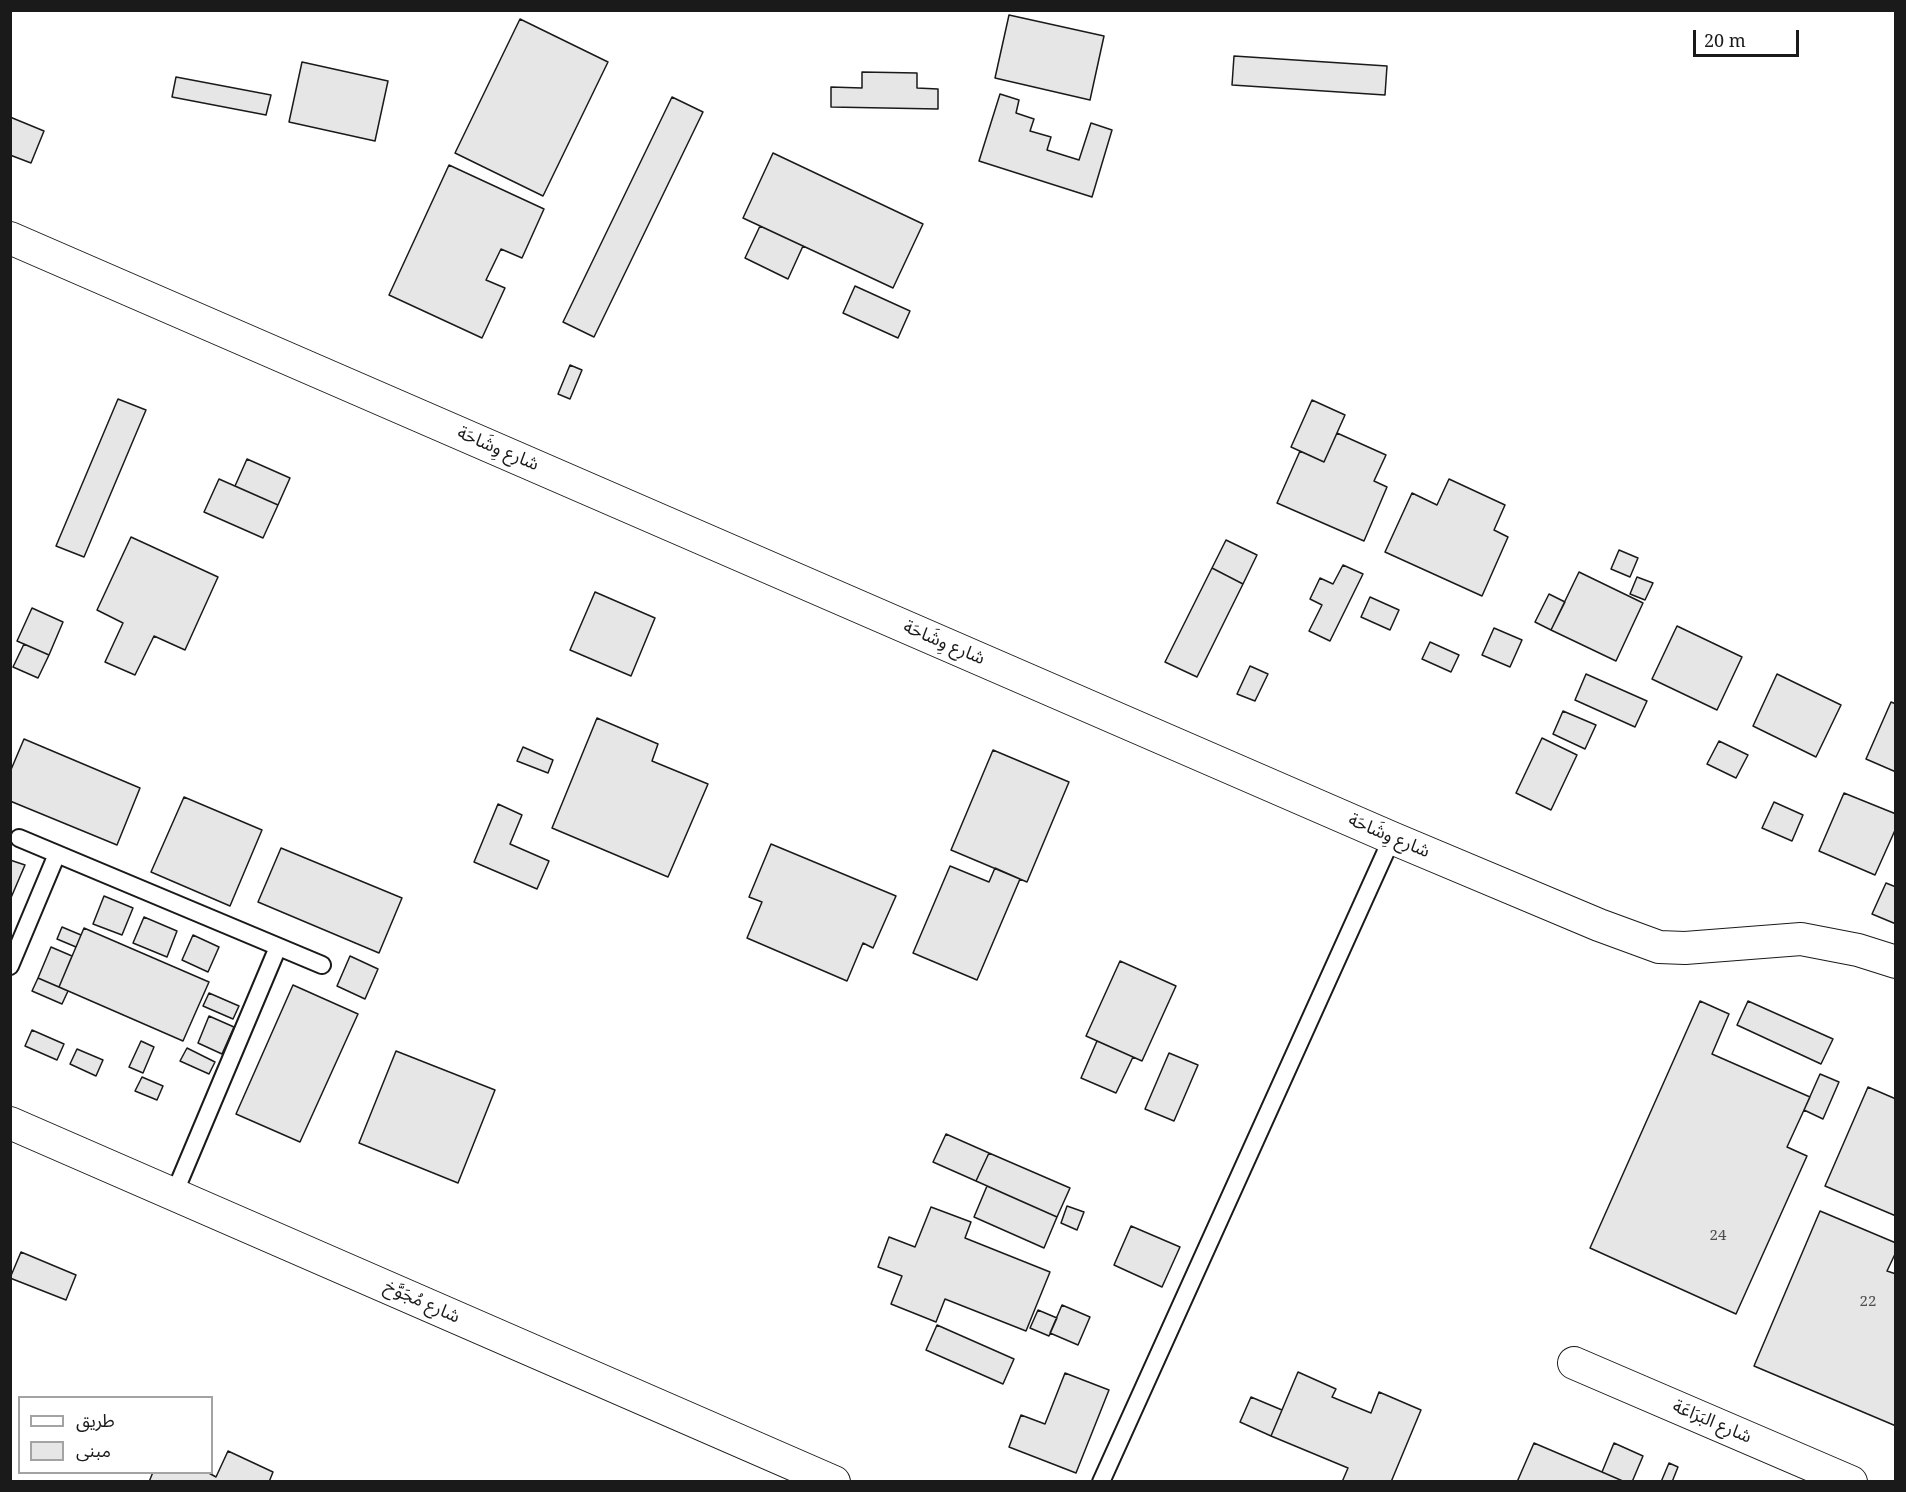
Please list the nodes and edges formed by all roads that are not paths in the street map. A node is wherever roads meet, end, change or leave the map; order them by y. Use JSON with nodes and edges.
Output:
{"nodes":[{"id":1,"x":10,"y":238,"type":"edge"},
{"id":2,"x":19,"y":838,"type":"dead end"},
{"id":3,"x":1392,"y":838,"type":"junction"},
{"id":4,"x":57,"y":854,"type":"junction"},
{"id":5,"x":278,"y":947,"type":"junction"},
{"id":6,"x":1896,"y":962,"type":"edge"},
{"id":7,"x":322,"y":965,"type":"dead end"},
{"id":8,"x":10,"y":966,"type":"edge"},
{"id":9,"x":10,"y":1123,"type":"edge"},
{"id":10,"x":174,"y":1194,"type":"junction"},
{"id":11,"x":1574,"y":1363,"type":"dead end"},
{"id":12,"x":834,"y":1482,"type":"edge"},
{"id":13,"x":1101,"y":1482,"type":"edge"},
{"id":14,"x":1851,"y":1482,"type":"edge"}],
"edges":[{"from":1,"to":3,"type":"street","name":"شارع وِشَاحَة"},
{"from":2,"to":4,"type":"lane"},
{"from":3,"to":6,"type":"street","name":"شارع وِشَاحَة"},
{"from":3,"to":13,"type":"lane"},
{"from":4,"to":5,"type":"lane"},
{"from":4,"to":8,"type":"lane"},
{"from":5,"to":7,"type":"lane"},
{"from":5,"to":10,"type":"lane"},
{"from":9,"to":10,"type":"street","name":"شارع مُجَوَّخ"},
{"from":10,"to":12,"type":"street","name":"شارع مُجَوَّخ"},
{"from":11,"to":14,"type":"street","name":"شارع البَرَاعَة"}]}
